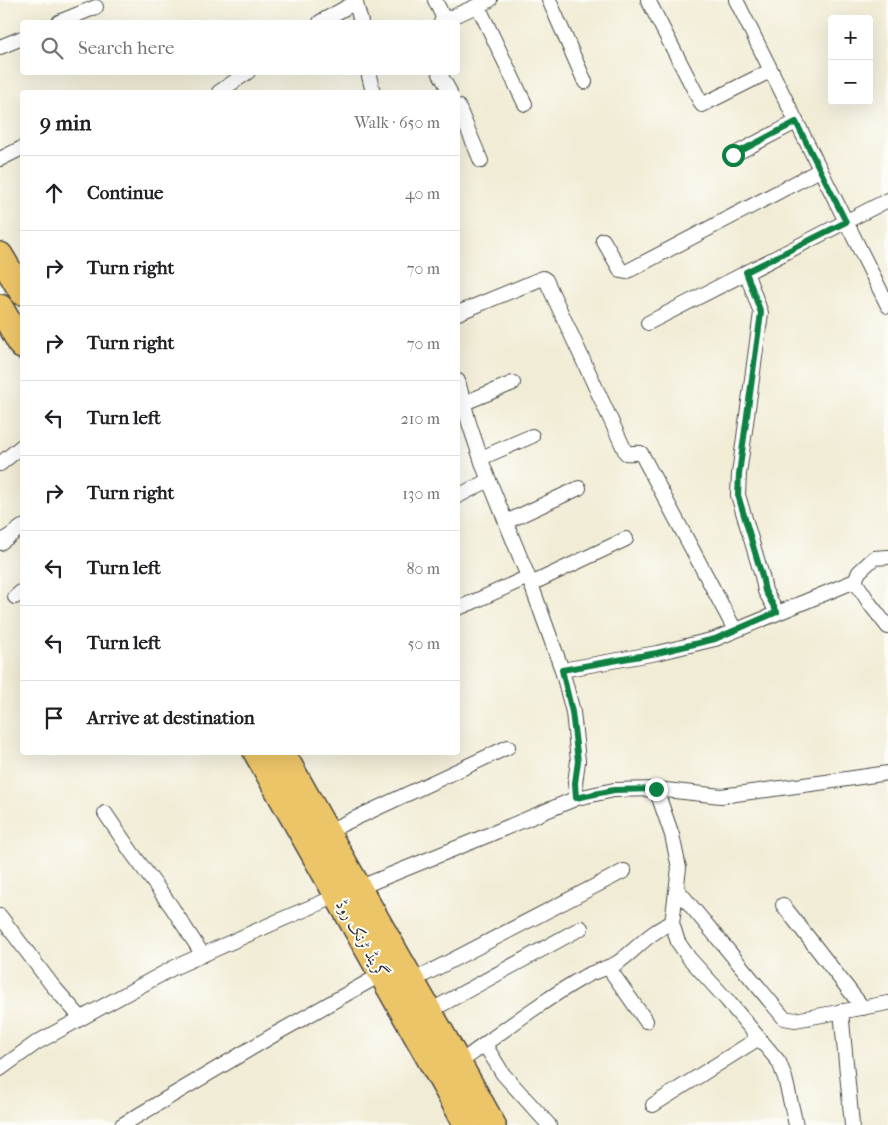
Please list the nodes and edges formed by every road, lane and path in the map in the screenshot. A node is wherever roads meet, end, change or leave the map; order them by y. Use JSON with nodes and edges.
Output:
{"nodes":[{"id":1,"x":435,"y":0,"type":"edge"},
{"id":2,"x":548,"y":0,"type":"edge"},
{"id":3,"x":648,"y":0,"type":"edge"},
{"id":4,"x":736,"y":0,"type":"edge"},
{"id":5,"x":356,"y":1,"type":"edge"},
{"id":6,"x":484,"y":3,"type":"edge"},
{"id":7,"x":96,"y":7,"type":"dead end"},
{"id":8,"x":64,"y":20,"type":"edge"},
{"id":9,"x":323,"y":20,"type":"edge"},
{"id":10,"x":361,"y":20,"type":"edge"},
{"id":11,"x":442,"y":20,"type":"edge"},
{"id":12,"x":447,"y":20,"type":"edge"},
{"id":13,"x":20,"y":39,"type":"edge"},
{"id":14,"x":0,"y":48,"type":"edge"},
{"id":15,"x":770,"y":71,"type":"junction"},
{"id":16,"x":244,"y":75,"type":"edge"},
{"id":17,"x":441,"y":75,"type":"edge"},
{"id":18,"x":585,"y":82,"type":"dead end"},
{"id":19,"x":222,"y":90,"type":"edge"},
{"id":20,"x":449,"y":90,"type":"edge"},
{"id":21,"x":525,"y":104,"type":"dead end"},
{"id":22,"x":460,"y":111,"type":"edge"},
{"id":23,"x":796,"y":122,"type":"junction"},
{"id":24,"x":20,"y":149,"type":"edge"},
{"id":25,"x":733,"y":155,"type":"dead end"},
{"id":26,"x":0,"y":158,"type":"edge"},
{"id":27,"x":481,"y":162,"type":"dead end"},
{"id":28,"x":820,"y":170,"type":"junction"},
{"id":29,"x":888,"y":200,"type":"edge"},
{"id":30,"x":846,"y":222,"type":"junction"},
{"id":31,"x":603,"y":240,"type":"dead end"},
{"id":32,"x":0,"y":255,"type":"edge"},
{"id":33,"x":746,"y":272,"type":"junction"},
{"id":34,"x":20,"y":289,"type":"edge"},
{"id":35,"x":888,"y":306,"type":"edge"},
{"id":36,"x":0,"y":307,"type":"edge"},
{"id":37,"x":460,"y":312,"type":"edge"},
{"id":38,"x":648,"y":322,"type":"dead end"},
{"id":39,"x":20,"y":342,"type":"edge"},
{"id":40,"x":513,"y":382,"type":"dead end"},
{"id":41,"x":460,"y":392,"type":"edge"},
{"id":42,"x":532,"y":436,"type":"dead end"},
{"id":43,"x":20,"y":448,"type":"edge"},
{"id":44,"x":481,"y":458,"type":"junction"},
{"id":45,"x":0,"y":464,"type":"edge"},
{"id":46,"x":489,"y":480,"type":"junction"},
{"id":47,"x":473,"y":488,"type":"dead end"},
{"id":48,"x":579,"y":488,"type":"dead end"},
{"id":49,"x":506,"y":522,"type":"junction"},
{"id":50,"x":20,"y":529,"type":"edge"},
{"id":51,"x":626,"y":538,"type":"dead end"},
{"id":52,"x":0,"y":544,"type":"edge"},
{"id":53,"x":888,"y":557,"type":"edge"},
{"id":54,"x":529,"y":580,"type":"junction"},
{"id":55,"x":855,"y":581,"type":"junction"},
{"id":56,"x":460,"y":607,"type":"edge"},
{"id":57,"x":777,"y":612,"type":"junction"},
{"id":58,"x":888,"y":627,"type":"edge"},
{"id":59,"x":736,"y":630,"type":"junction"},
{"id":60,"x":562,"y":670,"type":"junction"},
{"id":61,"x":508,"y":747,"type":"dead end"},
{"id":62,"x":258,"y":755,"type":"edge"},
{"id":63,"x":284,"y":755,"type":"edge"},
{"id":64,"x":888,"y":773,"type":"edge"},
{"id":65,"x":656,"y":789,"type":"junction"},
{"id":66,"x":576,"y":798,"type":"junction"},
{"id":67,"x":105,"y":813,"type":"dead end"},
{"id":68,"x":326,"y":832,"type":"junction"},
{"id":69,"x":624,"y":871,"type":"dead end"},
{"id":70,"x":677,"y":889,"type":"junction"},
{"id":71,"x":348,"y":892,"type":"junction"},
{"id":72,"x":783,"y":905,"type":"dead end"},
{"id":73,"x":0,"y":916,"type":"edge"},
{"id":74,"x":672,"y":923,"type":"junction"},
{"id":75,"x":580,"y":928,"type":"dead end"},
{"id":76,"x":203,"y":955,"type":"junction"},
{"id":77,"x":608,"y":967,"type":"junction"},
{"id":78,"x":382,"y":974,"type":"junction"},
{"id":79,"x":412,"y":980,"type":"junction"},
{"id":80,"x":888,"y":1003,"type":"edge"},
{"id":81,"x":864,"y":1008,"type":"junction"},
{"id":82,"x":430,"y":1011,"type":"junction"},
{"id":83,"x":841,"y":1011,"type":"junction"},
{"id":84,"x":81,"y":1018,"type":"junction"},
{"id":85,"x":646,"y":1022,"type":"dead end"},
{"id":86,"x":759,"y":1038,"type":"junction"},
{"id":87,"x":485,"y":1045,"type":"junction"},
{"id":88,"x":459,"y":1063,"type":"junction"},
{"id":89,"x":0,"y":1069,"type":"edge"},
{"id":90,"x":653,"y":1105,"type":"dead end"},
{"id":91,"x":122,"y":1125,"type":"edge"},
{"id":92,"x":467,"y":1125,"type":"edge"},
{"id":93,"x":493,"y":1125,"type":"edge"},
{"id":94,"x":549,"y":1125,"type":"edge"},
{"id":95,"x":796,"y":1125,"type":"edge"},
{"id":96,"x":852,"y":1125,"type":"edge"}],
"edges":[{"from":1,"to":11,"type":"street"},
{"from":2,"to":18,"type":"street"},
{"from":3,"to":15,"type":"street"},
{"from":4,"to":15,"type":"street"},
{"from":5,"to":9,"type":"street"},
{"from":5,"to":10,"type":"street"},
{"from":6,"to":12,"type":"street"},
{"from":6,"to":21,"type":"street"},
{"from":7,"to":8,"type":"street"},
{"from":13,"to":14,"type":"street"},
{"from":15,"to":23,"type":"street"},
{"from":16,"to":19,"type":"street"},
{"from":17,"to":20,"type":"street"},
{"from":22,"to":27,"type":"street"},
{"from":23,"to":25,"type":"street"},
{"from":23,"to":28,"type":"street"},
{"from":24,"to":26,"type":"street"},
{"from":28,"to":30,"type":"street"},
{"from":28,"to":31,"type":"street"},
{"from":29,"to":30,"type":"street"},
{"from":30,"to":33,"type":"street"},
{"from":30,"to":35,"type":"street"},
{"from":32,"to":34,"type":"highway"},
{"from":33,"to":38,"type":"street"},
{"from":33,"to":57,"type":"street"},
{"from":36,"to":39,"type":"highway"},
{"from":37,"to":59,"type":"street"},
{"from":40,"to":41,"type":"street"},
{"from":41,"to":44,"type":"street"},
{"from":42,"to":44,"type":"street"},
{"from":43,"to":45,"type":"street"},
{"from":44,"to":46,"type":"street"},
{"from":46,"to":47,"type":"street"},
{"from":46,"to":49,"type":"street"},
{"from":48,"to":49,"type":"street"},
{"from":49,"to":54,"type":"street"},
{"from":50,"to":52,"type":"street"},
{"from":51,"to":54,"type":"street"},
{"from":53,"to":55,"type":"street"},
{"from":54,"to":56,"type":"street"},
{"from":54,"to":60,"type":"street"},
{"from":55,"to":57,"type":"street"},
{"from":55,"to":58,"type":"street"},
{"from":57,"to":59,"type":"street"},
{"from":59,"to":60,"type":"street"},
{"from":60,"to":66,"type":"street"},
{"from":61,"to":68,"type":"street"},
{"from":62,"to":71,"type":"highway","name":"گرینڈ ٹرنک روڈ"},
{"from":63,"to":68,"type":"highway","name":"گرینڈ ٹرنک روڈ"},
{"from":64,"to":65,"type":"street"},
{"from":65,"to":66,"type":"street"},
{"from":65,"to":70,"type":"street"},
{"from":66,"to":71,"type":"street"},
{"from":67,"to":76,"type":"street"},
{"from":68,"to":71,"type":"highway","name":"گرینڈ ٹرنک روڈ"},
{"from":69,"to":79,"type":"street"},
{"from":70,"to":74,"type":"street"},
{"from":70,"to":83,"type":"street"},
{"from":71,"to":76,"type":"street"},
{"from":71,"to":78,"type":"highway","name":"گرینڈ ٹرنک روڈ"},
{"from":71,"to":79,"type":"highway","name":"گرینڈ ٹرنک روڈ"},
{"from":72,"to":81,"type":"street"},
{"from":73,"to":84,"type":"street"},
{"from":74,"to":77,"type":"street"},
{"from":74,"to":86,"type":"street"},
{"from":75,"to":82,"type":"street"},
{"from":76,"to":84,"type":"street"},
{"from":77,"to":85,"type":"street"},
{"from":77,"to":87,"type":"street"},
{"from":78,"to":91,"type":"street"},
{"from":78,"to":92,"type":"highway","name":"گرینڈ ٹرنک روڈ"},
{"from":79,"to":82,"type":"highway","name":"گرینڈ ٹرنک روڈ"},
{"from":80,"to":81,"type":"street"},
{"from":81,"to":83,"type":"street"},
{"from":82,"to":88,"type":"highway","name":"گرینڈ ٹرنک روڈ"},
{"from":83,"to":96,"type":"street"},
{"from":84,"to":89,"type":"street"},
{"from":86,"to":90,"type":"street"},
{"from":86,"to":95,"type":"street"},
{"from":87,"to":88,"type":"street"},
{"from":87,"to":94,"type":"street"},
{"from":88,"to":93,"type":"highway","name":"گرینڈ ٹرنک روڈ"}]}
